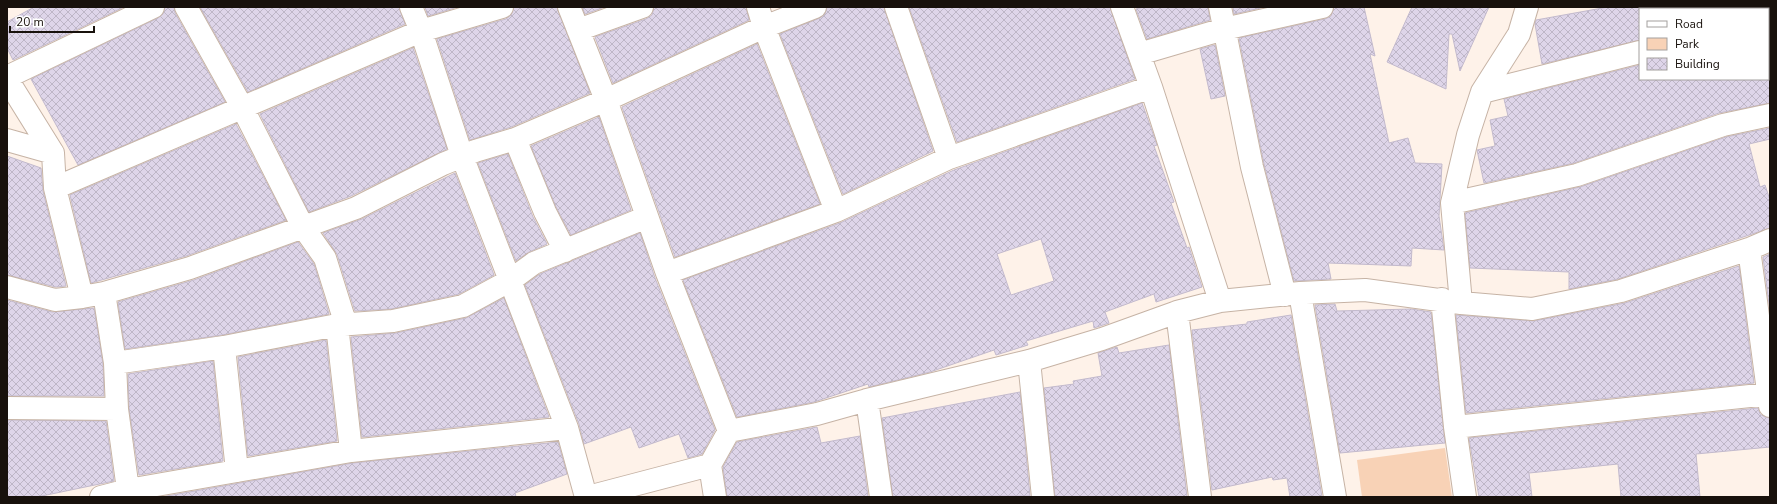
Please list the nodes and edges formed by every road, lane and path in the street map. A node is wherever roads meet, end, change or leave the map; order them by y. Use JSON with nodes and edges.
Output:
{"nodes":[{"id":1,"x":153,"y":7,"type":"edge"},
{"id":2,"x":186,"y":7,"type":"edge"},
{"id":3,"x":411,"y":7,"type":"edge"},
{"id":4,"x":502,"y":7,"type":"edge"},
{"id":5,"x":569,"y":7,"type":"edge"},
{"id":6,"x":642,"y":7,"type":"edge"},
{"id":7,"x":816,"y":7,"type":"edge"},
{"id":8,"x":896,"y":7,"type":"edge"},
{"id":9,"x":1122,"y":7,"type":"edge"},
{"id":10,"x":1220,"y":7,"type":"edge"},
{"id":11,"x":1322,"y":7,"type":"edge"},
{"id":12,"x":1527,"y":7,"type":"edge"},
{"id":13,"x":761,"y":17,"type":"edge"},
{"id":14,"x":1224,"y":29,"type":"junction"},
{"id":15,"x":578,"y":30,"type":"junction"},
{"id":16,"x":421,"y":31,"type":"junction"},
{"id":17,"x":1639,"y":52,"type":"edge"},
{"id":18,"x":1139,"y":54,"type":"junction"},
{"id":19,"x":7,"y":78,"type":"edge"},
{"id":20,"x":1151,"y":87,"type":"junction"},
{"id":21,"x":1482,"y":92,"type":"junction"},
{"id":22,"x":606,"y":100,"type":"junction"},
{"id":23,"x":242,"y":107,"type":"junction"},
{"id":24,"x":1770,"y":115,"type":"edge"},
{"id":25,"x":515,"y":139,"type":"junction"},
{"id":26,"x":7,"y":140,"type":"edge"},
{"id":27,"x":53,"y":153,"type":"junction"},
{"id":28,"x":462,"y":156,"type":"junction"},
{"id":29,"x":949,"y":158,"type":"junction"},
{"id":30,"x":55,"y":188,"type":"junction"},
{"id":31,"x":1452,"y":203,"type":"junction"},
{"id":32,"x":836,"y":211,"type":"junction"},
{"id":33,"x":647,"y":217,"type":"junction"},
{"id":34,"x":303,"y":227,"type":"junction"},
{"id":35,"x":1770,"y":240,"type":"edge"},
{"id":36,"x":1749,"y":249,"type":"junction"},
{"id":37,"x":565,"y":251,"type":"junction"},
{"id":38,"x":667,"y":273,"type":"junction"},
{"id":39,"x":511,"y":280,"type":"junction"},
{"id":40,"x":7,"y":287,"type":"edge"},
{"id":41,"x":104,"y":293,"type":"junction"},
{"id":42,"x":1292,"y":294,"type":"junction"},
{"id":43,"x":82,"y":297,"type":"junction"},
{"id":44,"x":1220,"y":301,"type":"junction"},
{"id":45,"x":1451,"y":301,"type":"junction"},
{"id":46,"x":1177,"y":312,"type":"junction"},
{"id":47,"x":341,"y":325,"type":"junction"},
{"id":48,"x":224,"y":347,"type":"junction"},
{"id":49,"x":1028,"y":361,"type":"junction"},
{"id":50,"x":115,"y":363,"type":"junction"},
{"id":51,"x":868,"y":400,"type":"junction"},
{"id":52,"x":1769,"y":400,"type":"edge"},
{"id":53,"x":7,"y":408,"type":"edge"},
{"id":54,"x":117,"y":409,"type":"junction"},
{"id":55,"x":1455,"y":427,"type":"junction"},
{"id":56,"x":567,"y":428,"type":"junction"},
{"id":57,"x":729,"y":430,"type":"junction"},
{"id":58,"x":351,"y":451,"type":"junction"},
{"id":59,"x":710,"y":465,"type":"junction"},
{"id":60,"x":237,"y":471,"type":"junction"},
{"id":61,"x":648,"y":489,"type":"edge"},
{"id":62,"x":128,"y":493,"type":"edge"},
{"id":63,"x":101,"y":497,"type":"edge"},
{"id":64,"x":587,"y":497,"type":"edge"},
{"id":65,"x":715,"y":497,"type":"edge"},
{"id":66,"x":881,"y":497,"type":"edge"},
{"id":67,"x":1043,"y":497,"type":"edge"},
{"id":68,"x":1200,"y":497,"type":"edge"},
{"id":69,"x":1336,"y":497,"type":"edge"},
{"id":70,"x":1465,"y":497,"type":"edge"}],
"edges":[{"from":1,"to":19,"type":"street"},
{"from":2,"to":23,"type":"street"},
{"from":3,"to":16,"type":"street"},
{"from":4,"to":16,"type":"street"},
{"from":5,"to":15,"type":"street"},
{"from":6,"to":15,"type":"street"},
{"from":7,"to":13,"type":"street"},
{"from":8,"to":29,"type":"street"},
{"from":9,"to":18,"type":"street"},
{"from":10,"to":14,"type":"street"},
{"from":11,"to":14,"type":"street"},
{"from":12,"to":21,"type":"street"},
{"from":13,"to":22,"type":"street"},
{"from":13,"to":32,"type":"street"},
{"from":14,"to":18,"type":"street"},
{"from":14,"to":42,"type":"street"},
{"from":15,"to":22,"type":"street"},
{"from":16,"to":23,"type":"street"},
{"from":16,"to":28,"type":"street"},
{"from":17,"to":21,"type":"street"},
{"from":18,"to":20,"type":"street"},
{"from":19,"to":27,"type":"street"},
{"from":20,"to":29,"type":"street"},
{"from":20,"to":44,"type":"street"},
{"from":21,"to":31,"type":"street"},
{"from":22,"to":25,"type":"street"},
{"from":22,"to":33,"type":"street"},
{"from":23,"to":30,"type":"street"},
{"from":23,"to":34,"type":"street"},
{"from":24,"to":31,"type":"street"},
{"from":25,"to":28,"type":"street"},
{"from":25,"to":37,"type":"street"},
{"from":26,"to":27,"type":"street"},
{"from":27,"to":30,"type":"street"},
{"from":28,"to":34,"type":"street"},
{"from":28,"to":39,"type":"street"},
{"from":29,"to":32,"type":"street"},
{"from":30,"to":43,"type":"street"},
{"from":31,"to":45,"type":"street"},
{"from":32,"to":38,"type":"street"},
{"from":33,"to":37,"type":"street"},
{"from":33,"to":38,"type":"street"},
{"from":34,"to":41,"type":"street"},
{"from":34,"to":47,"type":"street"},
{"from":35,"to":36,"type":"street"},
{"from":36,"to":45,"type":"street"},
{"from":36,"to":52,"type":"street"},
{"from":37,"to":39,"type":"street"},
{"from":38,"to":57,"type":"street"},
{"from":39,"to":47,"type":"street"},
{"from":39,"to":56,"type":"street"},
{"from":40,"to":43,"type":"street"},
{"from":41,"to":43,"type":"street"},
{"from":41,"to":50,"type":"street"},
{"from":42,"to":44,"type":"street"},
{"from":42,"to":45,"type":"street"},
{"from":42,"to":69,"type":"street"},
{"from":44,"to":46,"type":"street"},
{"from":45,"to":55,"type":"street"},
{"from":46,"to":49,"type":"street"},
{"from":46,"to":68,"type":"street"},
{"from":47,"to":48,"type":"street"},
{"from":47,"to":58,"type":"street"},
{"from":48,"to":50,"type":"street"},
{"from":48,"to":60,"type":"street"},
{"from":49,"to":51,"type":"street"},
{"from":49,"to":67,"type":"street"},
{"from":50,"to":54,"type":"street"},
{"from":51,"to":57,"type":"street"},
{"from":51,"to":66,"type":"street"},
{"from":52,"to":55,"type":"street"},
{"from":53,"to":54,"type":"street"},
{"from":54,"to":62,"type":"street"},
{"from":55,"to":70,"type":"street"},
{"from":56,"to":58,"type":"street"},
{"from":56,"to":64,"type":"street"},
{"from":57,"to":59,"type":"street"},
{"from":58,"to":60,"type":"street"},
{"from":59,"to":61,"type":"street"},
{"from":59,"to":65,"type":"street"},
{"from":60,"to":62,"type":"street"},
{"from":61,"to":64,"type":"street"},
{"from":62,"to":63,"type":"street"}]}
